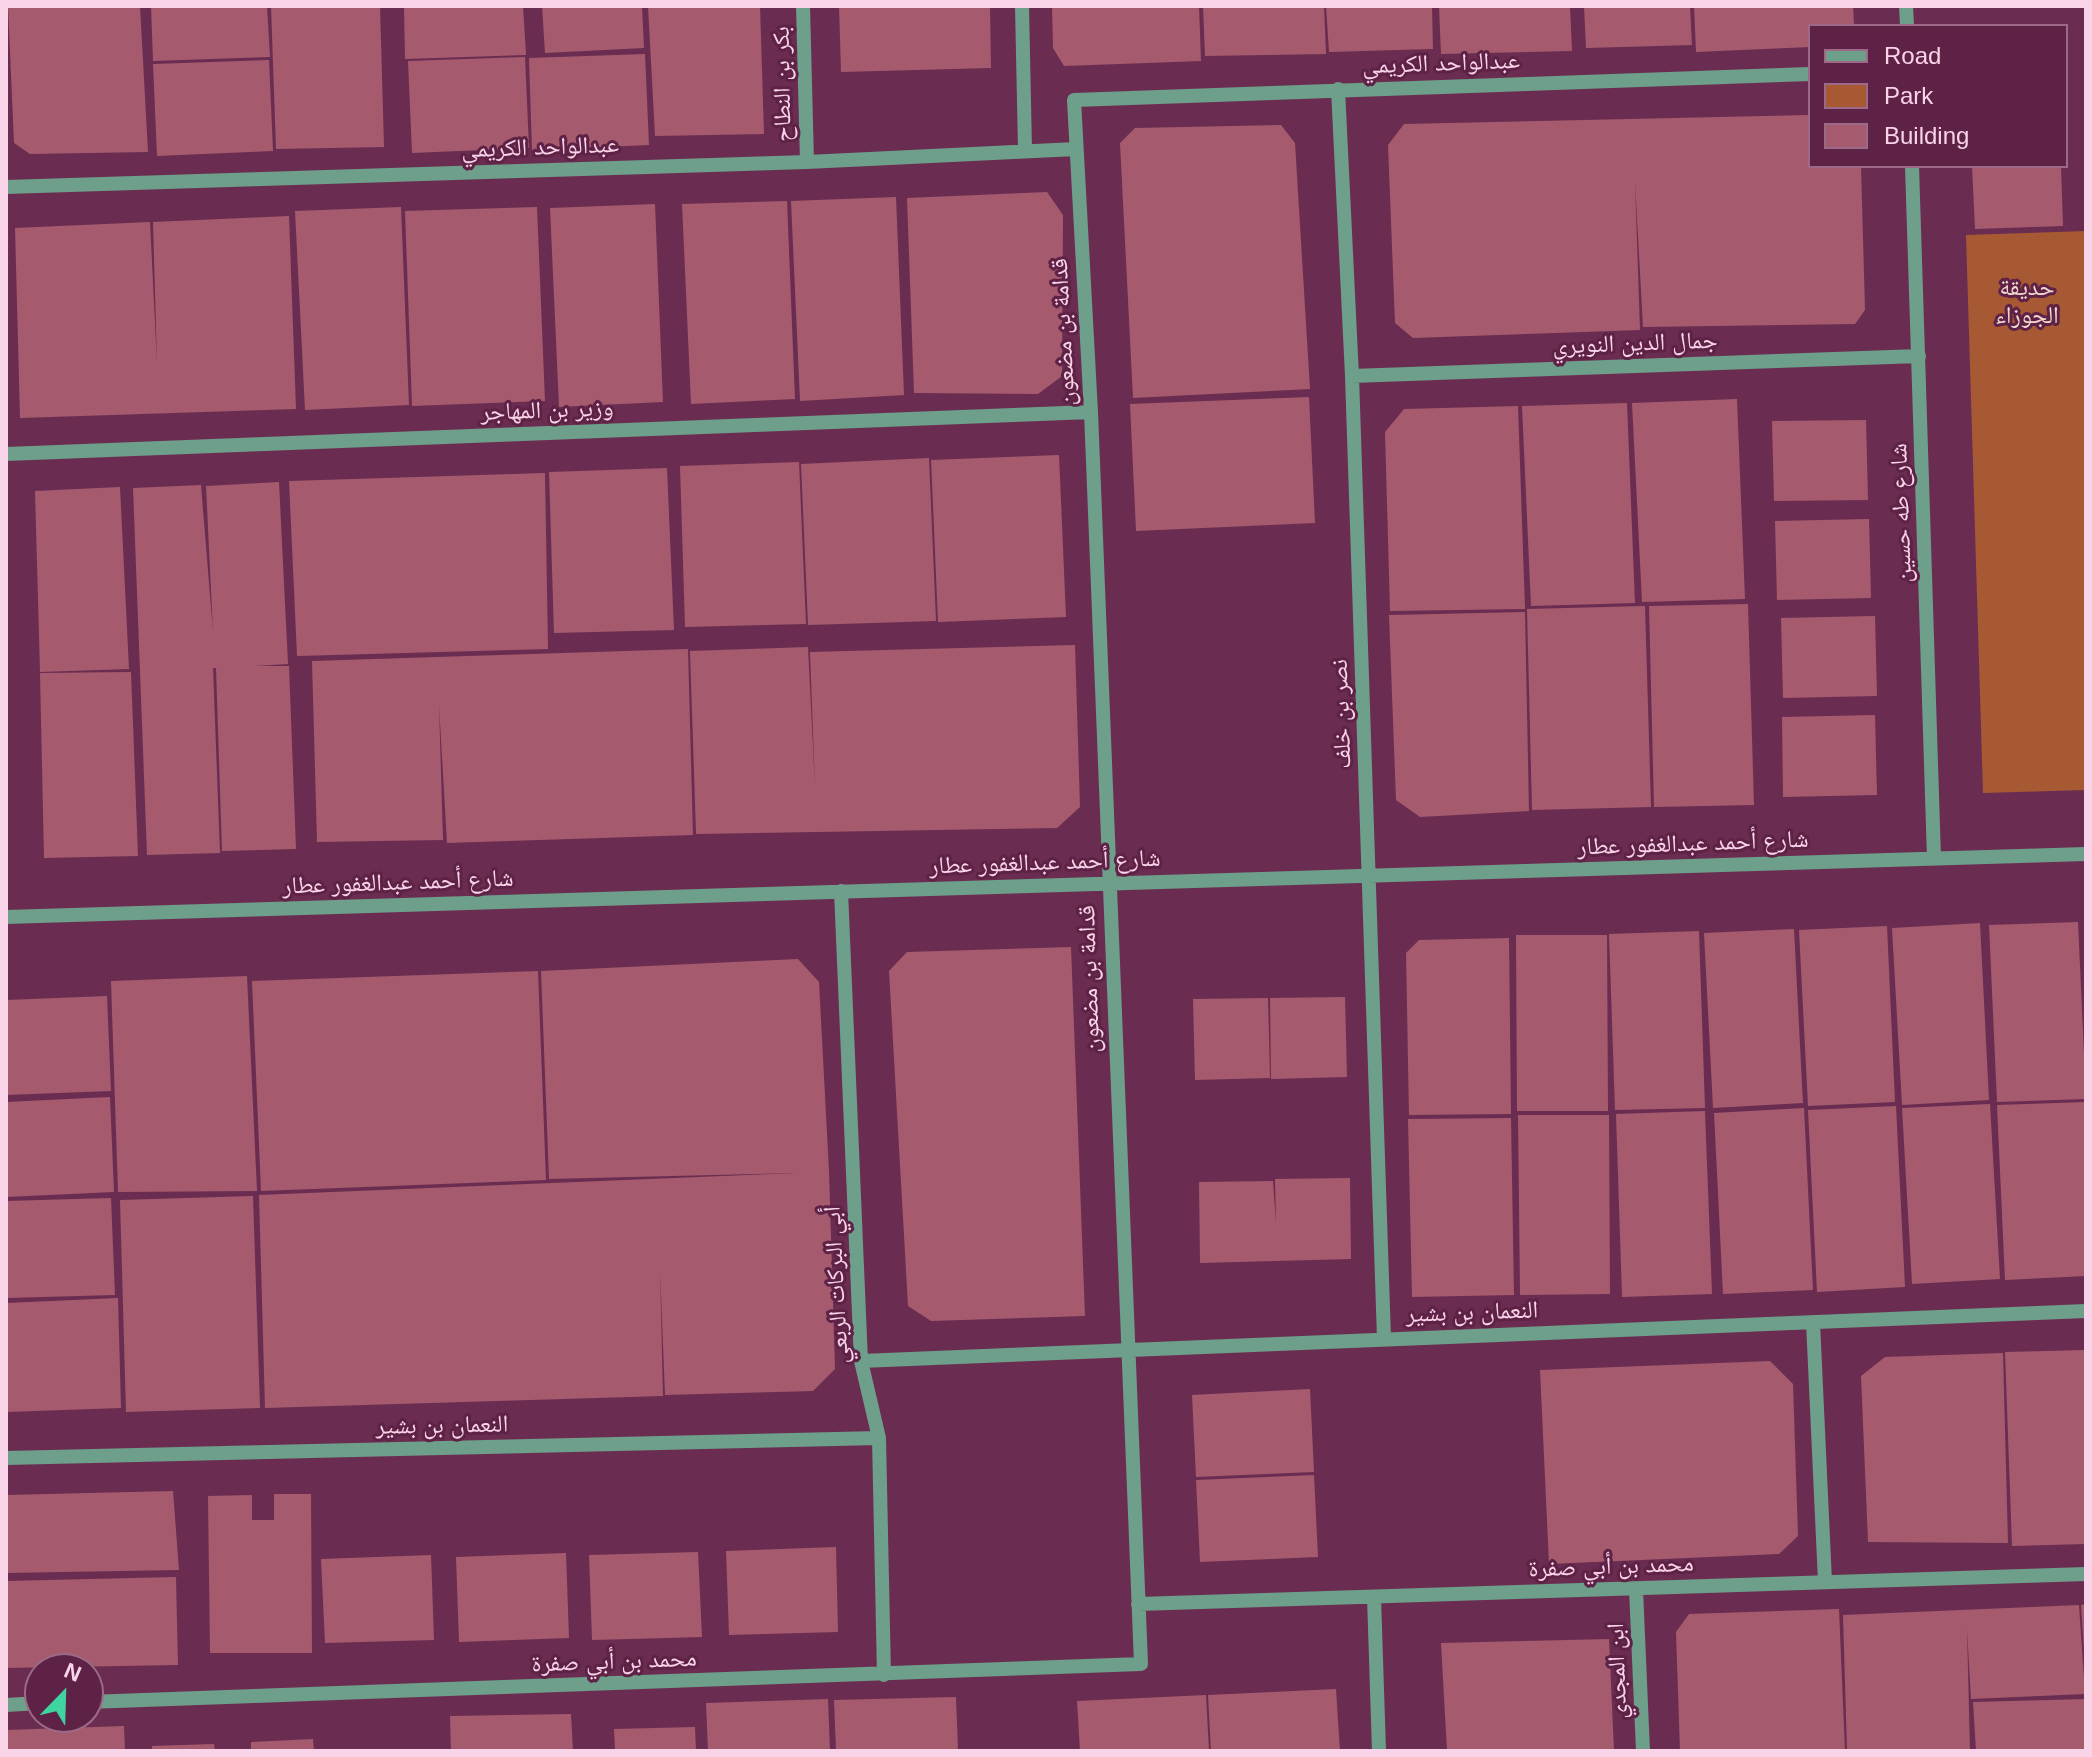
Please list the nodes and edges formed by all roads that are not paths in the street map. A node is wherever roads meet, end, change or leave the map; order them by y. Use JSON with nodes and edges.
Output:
{"nodes":[{"id":1,"x":803,"y":6,"type":"edge"},
{"id":2,"x":1022,"y":6,"type":"edge"},
{"id":3,"x":1808,"y":74,"type":"edge"},
{"id":4,"x":1338,"y":89,"type":"junction"},
{"id":5,"x":1074,"y":100,"type":"joint"},
{"id":6,"x":1076,"y":149,"type":"junction"},
{"id":7,"x":1025,"y":150,"type":"junction"},
{"id":8,"x":807,"y":162,"type":"junction"},
{"id":9,"x":1912,"y":168,"type":"edge"},
{"id":10,"x":6,"y":187,"type":"edge"},
{"id":11,"x":1919,"y":356,"type":"junction"},
{"id":12,"x":1352,"y":376,"type":"junction"},
{"id":13,"x":1091,"y":412,"type":"junction"},
{"id":14,"x":6,"y":454,"type":"edge"},
{"id":15,"x":2086,"y":854,"type":"edge"},
{"id":16,"x":1934,"y":858,"type":"junction"},
{"id":17,"x":1369,"y":875,"type":"junction"},
{"id":18,"x":1108,"y":883,"type":"junction"},
{"id":19,"x":841,"y":891,"type":"junction"},
{"id":20,"x":6,"y":917,"type":"edge"},
{"id":21,"x":2086,"y":1311,"type":"edge"},
{"id":22,"x":1813,"y":1322,"type":"junction"},
{"id":23,"x":1384,"y":1338,"type":"junction"},
{"id":24,"x":1128,"y":1348,"type":"junction"},
{"id":25,"x":861,"y":1361,"type":"junction"},
{"id":26,"x":879,"y":1438,"type":"junction"},
{"id":27,"x":6,"y":1458,"type":"edge"},
{"id":28,"x":2086,"y":1574,"type":"edge"},
{"id":29,"x":1825,"y":1582,"type":"junction"},
{"id":30,"x":1636,"y":1589,"type":"junction"},
{"id":31,"x":1374,"y":1597,"type":"junction"},
{"id":32,"x":1138,"y":1604,"type":"junction"},
{"id":33,"x":1141,"y":1664,"type":"joint"},
{"id":34,"x":884,"y":1675,"type":"junction"},
{"id":35,"x":104,"y":1701,"type":"edge"},
{"id":36,"x":1379,"y":1751,"type":"edge"},
{"id":37,"x":1643,"y":1751,"type":"edge"}],
"edges":[{"from":1,"to":8,"type":"street","name":"بكر بن النطاح"},
{"from":2,"to":7,"type":"street"},
{"from":3,"to":4,"type":"street","name":"عبدالواحد الكريمي"},
{"from":4,"to":5,"type":"street","name":"عبدالواحد الكريمي"},
{"from":4,"to":12,"type":"street","name":"نصر بن خلف"},
{"from":5,"to":6,"type":"street","name":"قدامة بن مضعون"},
{"from":6,"to":7,"type":"street","name":"عبدالواحد الكريمي"},
{"from":6,"to":13,"type":"street","name":"قدامة بن مضعون"},
{"from":7,"to":8,"type":"street","name":"عبدالواحد الكريمي"},
{"from":8,"to":10,"type":"street","name":"عبدالواحد الكريمي"},
{"from":9,"to":11,"type":"street","name":"شارع طه حسين"},
{"from":11,"to":12,"type":"street","name":"جمال الدين النويري"},
{"from":11,"to":16,"type":"street","name":"شارع طه حسين"},
{"from":12,"to":17,"type":"street","name":"نصر بن خلف"},
{"from":13,"to":14,"type":"street","name":"وزير بن المهاجر"},
{"from":13,"to":18,"type":"street","name":"قدامة بن مضعون"},
{"from":15,"to":16,"type":"street","name":"شارع أحمد عبدالغفور عطار"},
{"from":16,"to":17,"type":"street","name":"شارع أحمد عبدالغفور عطار"},
{"from":17,"to":18,"type":"street","name":"شارع أحمد عبدالغفور عطار"},
{"from":17,"to":23,"type":"street","name":"نصر بن خلف"},
{"from":18,"to":19,"type":"street","name":"شارع أحمد عبدالغفور عطار"},
{"from":18,"to":24,"type":"street","name":"قدامة بن مضعون"},
{"from":19,"to":20,"type":"street","name":"شارع أحمد عبدالغفور عطار"},
{"from":19,"to":25,"type":"street","name":"أبي البركات الربعي"},
{"from":21,"to":22,"type":"street","name":"النعمان بن بشير"},
{"from":22,"to":23,"type":"street","name":"النعمان بن بشير"},
{"from":22,"to":29,"type":"street"},
{"from":23,"to":24,"type":"street","name":"النعمان بن بشير"},
{"from":24,"to":25,"type":"street","name":"النعمان بن بشير"},
{"from":24,"to":32,"type":"street","name":"قدامة بن مضعون"},
{"from":25,"to":26,"type":"street","name":"أبي البركات الربعي"},
{"from":26,"to":27,"type":"street","name":"النعمان بن بشير"},
{"from":26,"to":34,"type":"street","name":"أبي البركات الربعي"},
{"from":28,"to":29,"type":"street","name":"محمد بن أبي صفرة"},
{"from":29,"to":30,"type":"street","name":"محمد بن أبي صفرة"},
{"from":30,"to":31,"type":"street","name":"محمد بن أبي صفرة"},
{"from":30,"to":37,"type":"street","name":"ابن المجدي"},
{"from":31,"to":32,"type":"street","name":"محمد بن أبي صفرة"},
{"from":31,"to":36,"type":"street"},
{"from":32,"to":33,"type":"street","name":"قدامة بن مضعون"},
{"from":33,"to":34,"type":"street","name":"محمد بن أبي صفرة"},
{"from":34,"to":35,"type":"street","name":"محمد بن أبي صفرة"}]}
